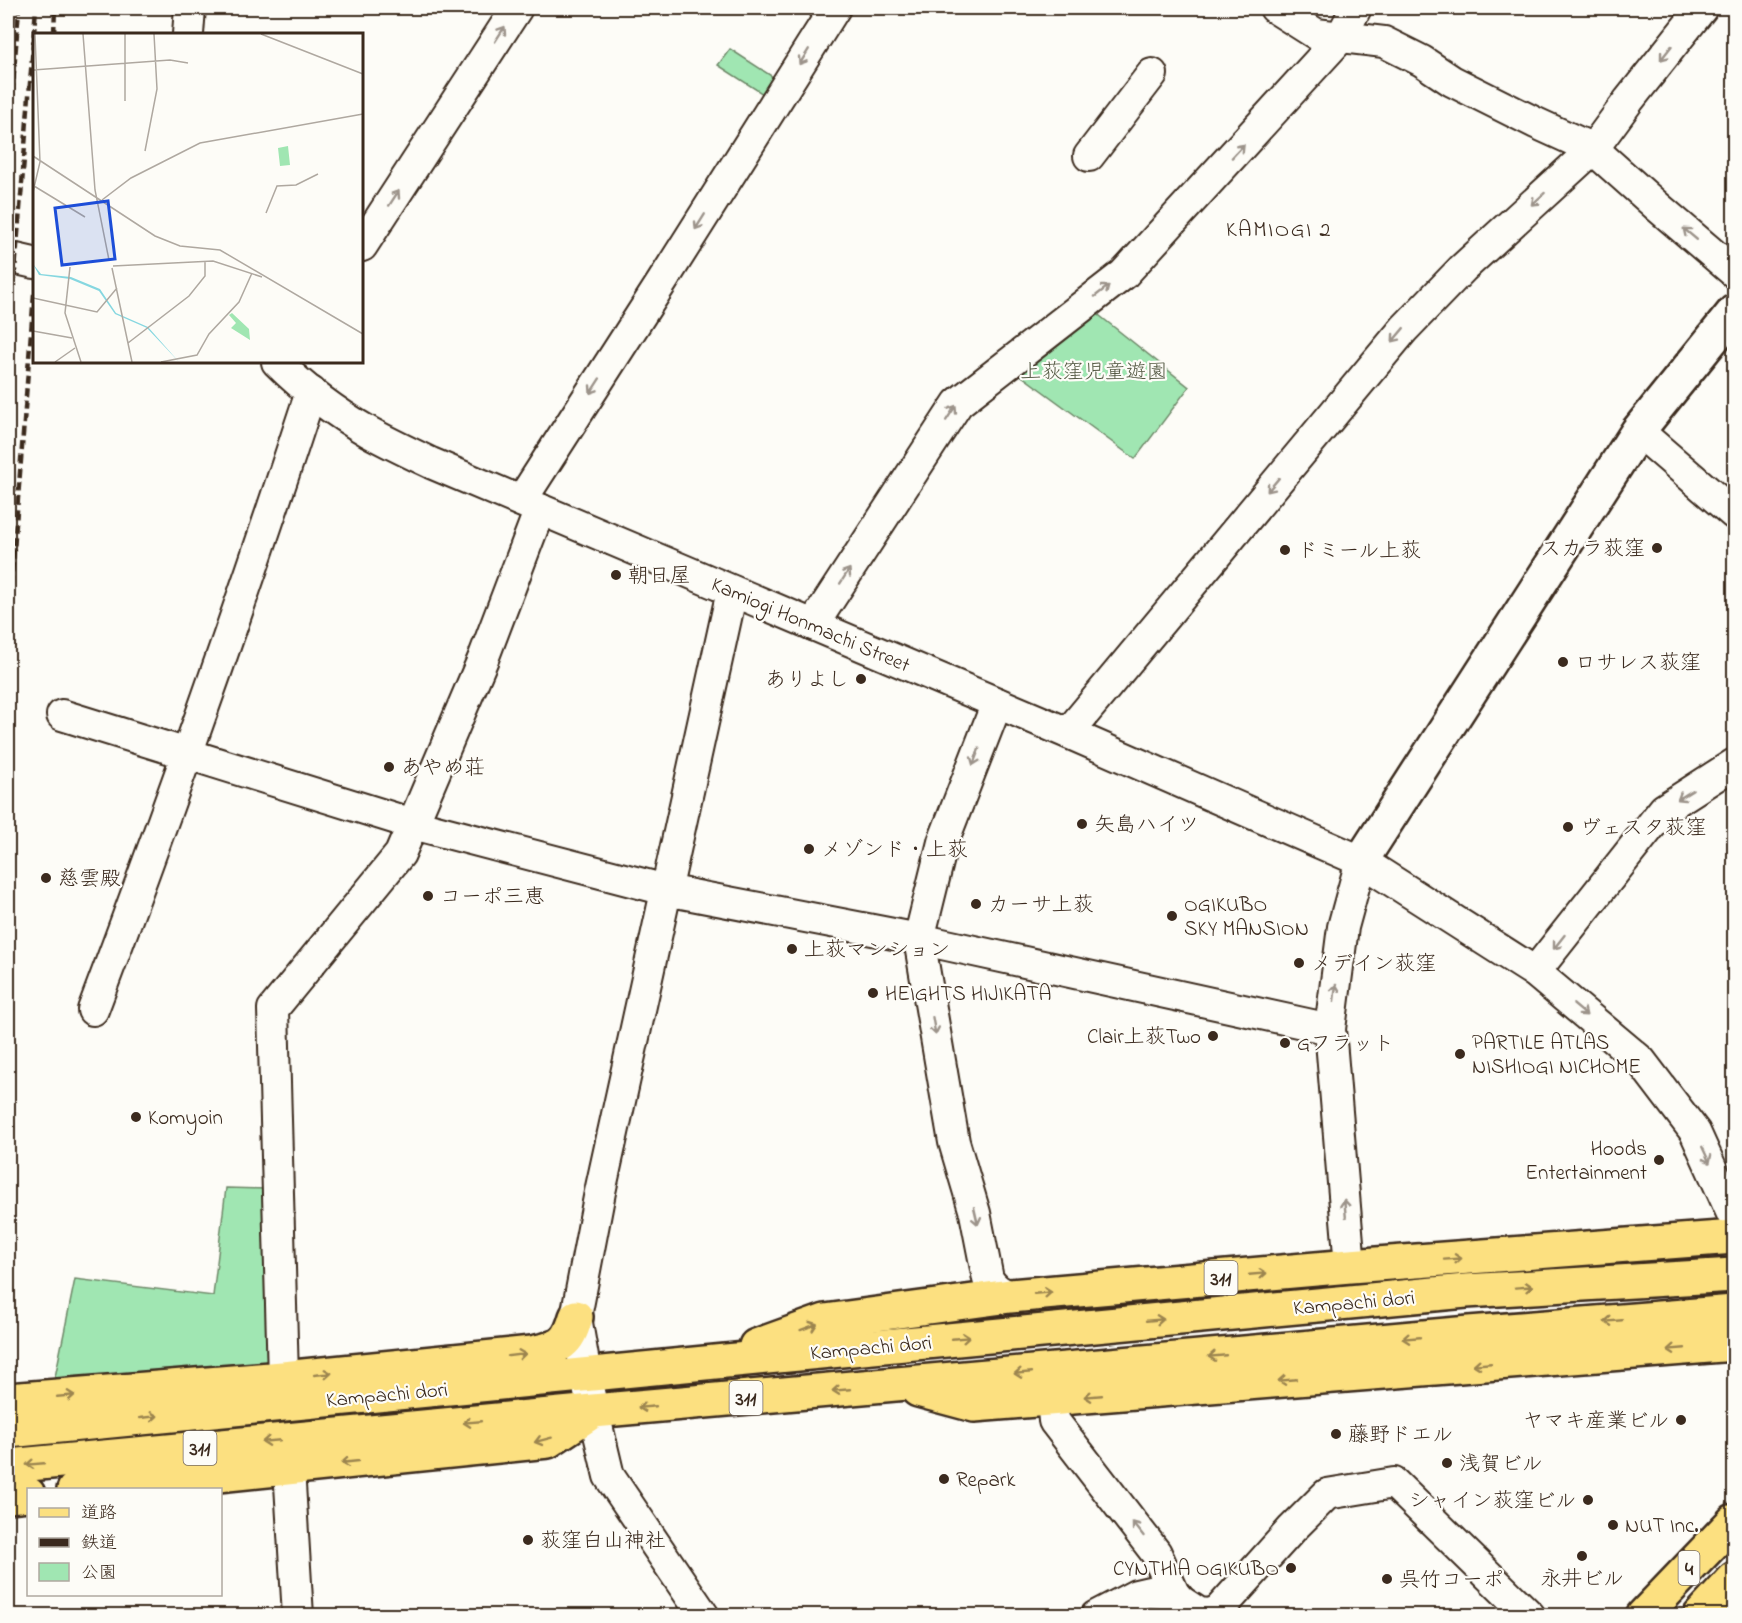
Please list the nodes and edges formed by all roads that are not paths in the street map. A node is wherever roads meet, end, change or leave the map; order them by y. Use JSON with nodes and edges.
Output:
{"nodes":[{"id":1,"x":190,"y":8,"type":"edge"},
{"id":2,"x":517,"y":8,"type":"edge"},
{"id":3,"x":835,"y":8,"type":"edge"},
{"id":4,"x":1275,"y":8,"type":"edge"},
{"id":5,"x":1356,"y":8,"type":"edge"},
{"id":6,"x":1702,"y":8,"type":"edge"},
{"id":7,"x":188,"y":33,"type":"edge"},
{"id":8,"x":1341,"y":37,"type":"junction"},
{"id":9,"x":1152,"y":74,"type":"dead end"},
{"id":10,"x":1593,"y":149,"type":"junction"},
{"id":11,"x":1089,"y":156,"type":"dead end"},
{"id":12,"x":363,"y":244,"type":"edge"},
{"id":13,"x":8,"y":257,"type":"edge"},
{"id":14,"x":33,"y":263,"type":"edge"},
{"id":15,"x":1734,"y":272,"type":"edge"},
{"id":16,"x":1734,"y":312,"type":"edge"},
{"id":17,"x":280,"y":363,"type":"edge"},
{"id":18,"x":311,"y":392,"type":"junction"},
{"id":19,"x":1638,"y":431,"type":"junction"},
{"id":20,"x":530,"y":505,"type":"junction"},
{"id":21,"x":1734,"y":514,"type":"edge"},
{"id":22,"x":732,"y":591,"type":"junction"},
{"id":23,"x":813,"y":626,"type":"junction"},
{"id":24,"x":997,"y":703,"type":"junction"},
{"id":25,"x":62,"y":715,"type":"dead end"},
{"id":26,"x":1068,"y":733,"type":"junction"},
{"id":27,"x":186,"y":753,"type":"junction"},
{"id":28,"x":1734,"y":764,"type":"edge"},
{"id":29,"x":413,"y":824,"type":"junction"},
{"id":30,"x":1361,"y":861,"type":"junction"},
{"id":31,"x":666,"y":890,"type":"junction"},
{"id":32,"x":919,"y":939,"type":"junction"},
{"id":33,"x":1535,"y":972,"type":"junction"},
{"id":34,"x":93,"y":1010,"type":"dead end"},
{"id":35,"x":1330,"y":1029,"type":"junction"},
{"id":36,"x":1734,"y":1218,"type":"edge"},
{"id":37,"x":1734,"y":1238,"type":"edge"},
{"id":38,"x":1350,"y":1266,"type":"junction"},
{"id":39,"x":1734,"y":1275,"type":"edge"},
{"id":40,"x":1010,"y":1296,"type":"junction"},
{"id":41,"x":1734,"y":1312,"type":"edge"},
{"id":42,"x":576,"y":1317,"type":"junction"},
{"id":43,"x":1734,"y":1344,"type":"edge"},
{"id":44,"x":715,"y":1362,"type":"junction"},
{"id":45,"x":586,"y":1375,"type":"junction"},
{"id":46,"x":283,"y":1378,"type":"junction"},
{"id":47,"x":899,"y":1385,"type":"junction"},
{"id":48,"x":1052,"y":1399,"type":"junction"},
{"id":49,"x":8,"y":1400,"type":"edge"},
{"id":50,"x":593,"y":1411,"type":"junction"},
{"id":51,"x":8,"y":1431,"type":"edge"},
{"id":52,"x":8,"y":1466,"type":"edge"},
{"id":53,"x":290,"y":1468,"type":"junction"},
{"id":54,"x":94,"y":1488,"type":"edge"},
{"id":55,"x":27,"y":1494,"type":"edge"},
{"id":56,"x":8,"y":1496,"type":"edge"},
{"id":57,"x":1734,"y":1521,"type":"edge"},
{"id":58,"x":1734,"y":1579,"type":"edge"},
{"id":59,"x":1183,"y":1607,"type":"edge"},
{"id":60,"x":298,"y":1616,"type":"edge"},
{"id":61,"x":704,"y":1616,"type":"edge"},
{"id":62,"x":1096,"y":1616,"type":"edge"},
{"id":63,"x":1530,"y":1616,"type":"edge"},
{"id":64,"x":1643,"y":1616,"type":"edge"},
{"id":65,"x":1700,"y":1616,"type":"edge"}],
"edges":[{"from":1,"to":7,"type":"street"},
{"from":12,"to":2,"type":"street","one_way":true},
{"from":3,"to":20,"type":"street","one_way":true},
{"from":4,"to":8,"type":"street"},
{"from":5,"to":8,"type":"street"},
{"from":6,"to":10,"type":"street","one_way":true},
{"from":8,"to":10,"type":"street"},
{"from":23,"to":8,"type":"street","one_way":true},
{"from":9,"to":11,"type":"street"},
{"from":15,"to":10,"type":"street","one_way":true},
{"from":10,"to":26,"type":"street","one_way":true},
{"from":13,"to":14,"type":"street"},
{"from":16,"to":19,"type":"street"},
{"from":17,"to":18,"type":"street","name":"Kamiogi Honmachi Street"},
{"from":18,"to":20,"type":"street","name":"Kamiogi Honmachi Street"},
{"from":18,"to":27,"type":"street"},
{"from":19,"to":21,"type":"street"},
{"from":19,"to":30,"type":"street"},
{"from":20,"to":22,"type":"street","name":"Kamiogi Honmachi Street"},
{"from":20,"to":29,"type":"street"},
{"from":22,"to":23,"type":"street","name":"Kamiogi Honmachi Street"},
{"from":22,"to":31,"type":"street"},
{"from":23,"to":24,"type":"street","name":"Kamiogi Honmachi Street"},
{"from":24,"to":26,"type":"street","name":"Kamiogi Honmachi Street"},
{"from":24,"to":32,"type":"street","one_way":true},
{"from":25,"to":27,"type":"street"},
{"from":26,"to":30,"type":"street","name":"Kamiogi Honmachi Street"},
{"from":27,"to":29,"type":"street"},
{"from":27,"to":34,"type":"street"},
{"from":28,"to":33,"type":"street","one_way":true},
{"from":29,"to":31,"type":"street"},
{"from":29,"to":46,"type":"street"},
{"from":30,"to":33,"type":"street","name":"Kamiogi Honmachi Street"},
{"from":35,"to":30,"type":"street","one_way":true},
{"from":31,"to":32,"type":"street"},
{"from":31,"to":42,"type":"street"},
{"from":32,"to":35,"type":"street"},
{"from":32,"to":40,"type":"street","one_way":true},
{"from":33,"to":36,"type":"street","name":"Kamiogi Honmachi Street","one_way":true},
{"from":38,"to":35,"type":"street","one_way":true},
{"from":38,"to":37,"type":"main road","number":"311","one_way":true},
{"from":40,"to":38,"type":"main road","number":"311","one_way":true},
{"from":44,"to":39,"type":"main road","name":"Kampachi dori","number":"311","one_way":true},
{"from":44,"to":40,"type":"main road","number":"311","one_way":true},
{"from":41,"to":47,"type":"main road","name":"Kampachi dori","number":"311","one_way":true},
{"from":42,"to":45,"type":"street"},
{"from":46,"to":42,"type":"main road","one_way":true},
{"from":43,"to":48,"type":"main road","number":"311","one_way":true},
{"from":44,"to":45,"type":"main road","name":"Kampachi dori","number":"311"},
{"from":45,"to":50,"type":"street"},
{"from":51,"to":45,"type":"main road","name":"Kampachi dori","number":"311","one_way":true},
{"from":49,"to":46,"type":"main road","one_way":true},
{"from":47,"to":48,"type":"main road","number":"311"},
{"from":47,"to":50,"type":"main road","name":"Kampachi dori","number":"311","one_way":true},
{"from":59,"to":48,"type":"street","one_way":true},
{"from":50,"to":52,"type":"main road","name":"Kampachi dori","number":"311","one_way":true},
{"from":50,"to":53,"type":"main road","one_way":true},
{"from":50,"to":61,"type":"street"},
{"from":53,"to":54,"type":"main road"},
{"from":53,"to":60,"type":"street"},
{"from":55,"to":56,"type":"main road"},
{"from":57,"to":64,"type":"main road","number":"4"},
{"from":58,"to":65,"type":"main road","number":"4"},
{"from":59,"to":62,"type":"street"},
{"from":59,"to":63,"type":"street"}]}
